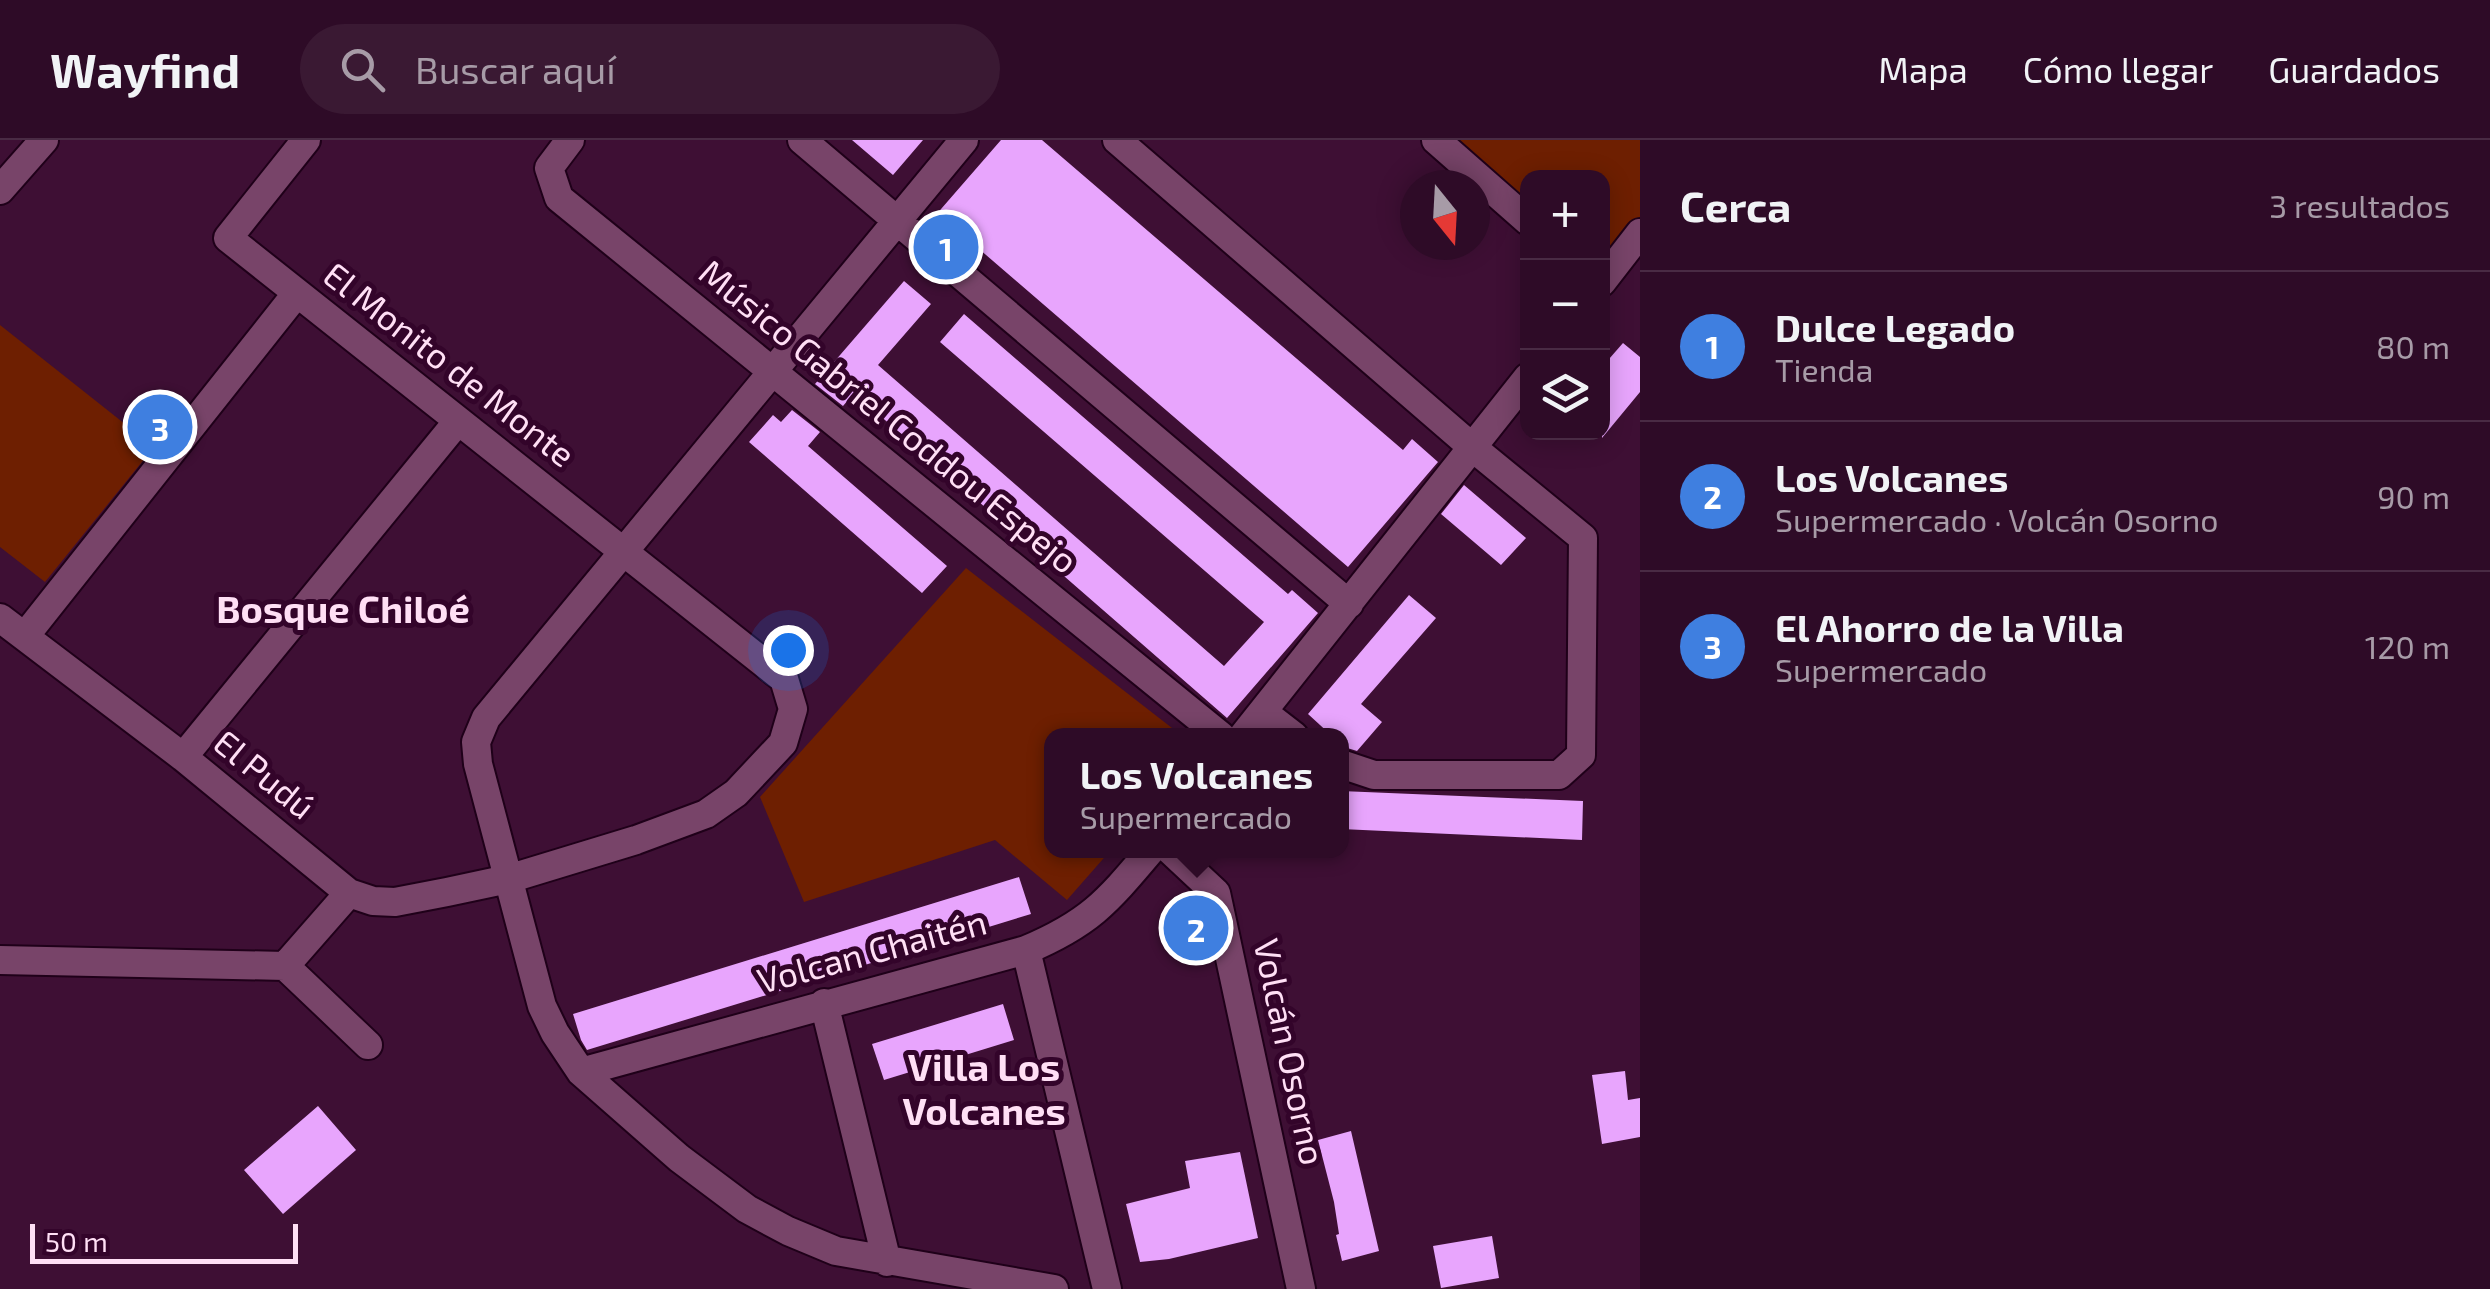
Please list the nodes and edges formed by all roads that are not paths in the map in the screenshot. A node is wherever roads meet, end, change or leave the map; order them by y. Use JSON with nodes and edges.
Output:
{"nodes":[{"id":1,"x":44,"y":140,"type":"edge"},
{"id":2,"x":306,"y":140,"type":"edge"},
{"id":3,"x":570,"y":140,"type":"edge"},
{"id":4,"x":802,"y":140,"type":"edge"},
{"id":5,"x":964,"y":140,"type":"edge"},
{"id":6,"x":1117,"y":140,"type":"edge"},
{"id":7,"x":1436,"y":140,"type":"edge"},
{"id":8,"x":0,"y":190,"type":"edge"},
{"id":9,"x":1520,"y":215,"type":"edge"},
{"id":10,"x":898,"y":220,"type":"junction"},
{"id":11,"x":1640,"y":232,"type":"edge"},
{"id":12,"x":1610,"y":271,"type":"edge"},
{"id":13,"x":297,"y":292,"type":"junction"},
{"id":14,"x":773,"y":370,"type":"junction"},
{"id":15,"x":1520,"y":387,"type":"edge"},
{"id":16,"x":458,"y":421,"type":"junction"},
{"id":17,"x":1472,"y":448,"type":"junction"},
{"id":18,"x":624,"y":549,"type":"junction"},
{"id":19,"x":1349,"y":604,"type":"junction"},
{"id":20,"x":0,"y":618,"type":"edge"},
{"id":21,"x":25,"y":636,"type":"junction"},
{"id":22,"x":1263,"y":712,"type":"junction"},
{"id":23,"x":1211,"y":728,"type":"edge"},
{"id":24,"x":1250,"y":728,"type":"edge"},
{"id":25,"x":1284,"y":728,"type":"edge"},
{"id":26,"x":183,"y":757,"type":"junction"},
{"id":27,"x":1349,"y":766,"type":"edge"},
{"id":28,"x":1144,"y":858,"type":"edge"},
{"id":29,"x":1179,"y":858,"type":"edge"},
{"id":30,"x":508,"y":878,"type":"junction"},
{"id":31,"x":348,"y":894,"type":"junction"},
{"id":32,"x":1026,"y":950,"type":"junction"},
{"id":33,"x":0,"y":960,"type":"edge"},
{"id":34,"x":285,"y":966,"type":"junction"},
{"id":35,"x":824,"y":1004,"type":"junction"},
{"id":36,"x":368,"y":1045,"type":"dead end"},
{"id":37,"x":581,"y":1072,"type":"junction"},
{"id":38,"x":887,"y":1262,"type":"junction"},
{"id":39,"x":1054,"y":1289,"type":"edge"},
{"id":40,"x":1108,"y":1289,"type":"edge"},
{"id":41,"x":1301,"y":1289,"type":"edge"}],
"edges":[{"from":1,"to":8,"type":"street"},
{"from":2,"to":13,"type":"street","name":"El Monito de Monte"},
{"from":3,"to":14,"type":"street","name":"Músico Gabriel Coddou Espejo"},
{"from":4,"to":10,"type":"street"},
{"from":5,"to":10,"type":"street"},
{"from":6,"to":17,"type":"street"},
{"from":7,"to":9,"type":"street"},
{"from":10,"to":14,"type":"street"},
{"from":10,"to":19,"type":"street"},
{"from":11,"to":12,"type":"street"},
{"from":13,"to":16,"type":"street","name":"El Monito de Monte"},
{"from":13,"to":21,"type":"street"},
{"from":14,"to":18,"type":"street"},
{"from":14,"to":23,"type":"street","name":"Músico Gabriel Coddou Espejo"},
{"from":15,"to":17,"type":"street"},
{"from":16,"to":18,"type":"street","name":"El Monito de Monte"},
{"from":16,"to":26,"type":"street"},
{"from":17,"to":19,"type":"street"},
{"from":17,"to":27,"type":"street"},
{"from":18,"to":30,"type":"street"},
{"from":18,"to":30,"type":"street","name":"El Monito de Monte"},
{"from":19,"to":22,"type":"street"},
{"from":20,"to":21,"type":"street","name":"El Pudú"},
{"from":21,"to":26,"type":"street","name":"El Pudú"},
{"from":22,"to":24,"type":"street"},
{"from":22,"to":25,"type":"street"},
{"from":26,"to":31,"type":"street","name":"El Pudú"},
{"from":28,"to":32,"type":"street","name":"Volcan Chaitén"},
{"from":29,"to":41,"type":"street","name":"Volcán Osorno"},
{"from":30,"to":31,"type":"street"},
{"from":30,"to":37,"type":"street"},
{"from":31,"to":34,"type":"street"},
{"from":32,"to":35,"type":"street","name":"Volcan Chaitén"},
{"from":32,"to":40,"type":"street"},
{"from":33,"to":34,"type":"street"},
{"from":34,"to":36,"type":"street"},
{"from":35,"to":37,"type":"street","name":"Volcan Chaitén"},
{"from":35,"to":38,"type":"street"},
{"from":37,"to":38,"type":"street"},
{"from":38,"to":39,"type":"street"}]}
